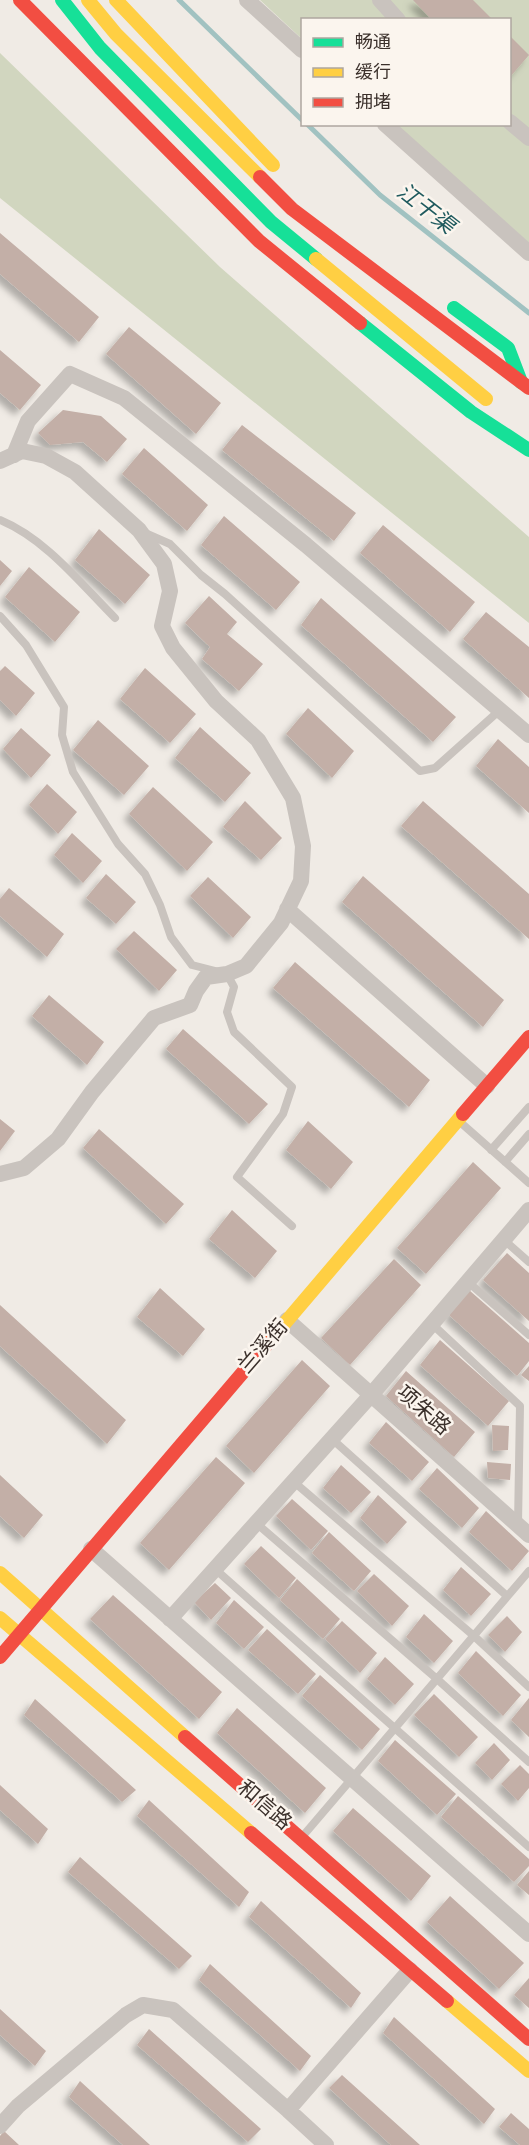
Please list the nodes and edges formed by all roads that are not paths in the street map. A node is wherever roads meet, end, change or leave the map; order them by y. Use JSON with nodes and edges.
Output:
{"nodes":[{"id":1,"x":20,"y":0,"type":"edge"},
{"id":2,"x":62,"y":0,"type":"edge"},
{"id":3,"x":88,"y":0,"type":"edge"},
{"id":4,"x":116,"y":0,"type":"edge"},
{"id":5,"x":247,"y":0,"type":"edge"},
{"id":6,"x":380,"y":0,"type":"edge"},
{"id":7,"x":396,"y":18,"type":"edge"},
{"id":8,"x":301,"y":48,"type":"edge"},
{"id":9,"x":511,"y":123,"type":"edge"},
{"id":10,"x":387,"y":126,"type":"edge"},
{"id":11,"x":529,"y":138,"type":"edge"},
{"id":12,"x":285,"y":177,"type":"dead end"},
{"id":13,"x":529,"y":253,"type":"edge"},
{"id":14,"x":442,"y":299,"type":"dead end"},
{"id":15,"x":525,"y":385,"type":"edge"},
{"id":16,"x":492,"y":405,"type":"dead end"},
{"id":17,"x":529,"y":450,"type":"edge"},
{"id":18,"x":7,"y":458,"type":"edge"},
{"id":19,"x":0,"y":520,"type":"edge"},
{"id":20,"x":140,"y":530,"type":"junction"},
{"id":21,"x":0,"y":616,"type":"edge"},
{"id":22,"x":116,"y":618,"type":"dead end"},
{"id":23,"x":500,"y":710,"type":"junction"},
{"id":24,"x":529,"y":735,"type":"edge"},
{"id":25,"x":287,"y":909,"type":"junction"},
{"id":26,"x":227,"y":974,"type":"junction"},
{"id":27,"x":529,"y":1037,"type":"edge"},
{"id":28,"x":487,"y":1086,"type":"junction"},
{"id":29,"x":529,"y":1107,"type":"edge"},
{"id":30,"x":459,"y":1121,"type":"junction"},
{"id":31,"x":529,"y":1134,"type":"edge"},
{"id":32,"x":491,"y":1150,"type":"junction"},
{"id":33,"x":505,"y":1162,"type":"junction"},
{"id":34,"x":0,"y":1174,"type":"edge"},
{"id":35,"x":529,"y":1183,"type":"edge"},
{"id":36,"x":529,"y":1210,"type":"edge"},
{"id":37,"x":292,"y":1226,"type":"dead end"},
{"id":38,"x":504,"y":1240,"type":"junction"},
{"id":39,"x":529,"y":1262,"type":"edge"},
{"id":40,"x":468,"y":1282,"type":"junction"},
{"id":41,"x":287,"y":1320,"type":"junction"},
{"id":42,"x":432,"y":1324,"type":"junction"},
{"id":43,"x":529,"y":1335,"type":"edge"},
{"id":44,"x":371,"y":1395,"type":"junction"},
{"id":45,"x":332,"y":1439,"type":"junction"},
{"id":46,"x":294,"y":1482,"type":"junction"},
{"id":47,"x":256,"y":1524,"type":"junction"},
{"id":48,"x":524,"y":1530,"type":"edge"},
{"id":49,"x":91,"y":1549,"type":"junction"},
{"id":50,"x":215,"y":1569,"type":"junction"},
{"id":51,"x":529,"y":1571,"type":"edge"},
{"id":52,"x":0,"y":1572,"type":"edge"},
{"id":53,"x":507,"y":1596,"type":"junction"},
{"id":54,"x":39,"y":1609,"type":"junction"},
{"id":55,"x":0,"y":1618,"type":"edge"},
{"id":56,"x":171,"y":1619,"type":"junction"},
{"id":57,"x":19,"y":1636,"type":"junction"},
{"id":58,"x":474,"y":1636,"type":"junction"},
{"id":59,"x":0,"y":1657,"type":"edge"},
{"id":60,"x":436,"y":1679,"type":"junction"},
{"id":61,"x":529,"y":1687,"type":"edge"},
{"id":62,"x":395,"y":1728,"type":"junction"},
{"id":63,"x":529,"y":1762,"type":"edge"},
{"id":64,"x":352,"y":1778,"type":"junction"},
{"id":65,"x":301,"y":1838,"type":"junction"},
{"id":66,"x":529,"y":1847,"type":"edge"},
{"id":67,"x":529,"y":1934,"type":"edge"},
{"id":68,"x":410,"y":1970,"type":"junction"},
{"id":69,"x":529,"y":2039,"type":"edge"},
{"id":70,"x":529,"y":2072,"type":"edge"},
{"id":71,"x":288,"y":2109,"type":"junction"},
{"id":72,"x":0,"y":2126,"type":"edge"},
{"id":73,"x":326,"y":2145,"type":"edge"}],
"edges":[{"from":1,"to":17,"type":"street"},
{"from":2,"to":16,"type":"street"},
{"from":3,"to":15,"type":"street"},
{"from":4,"to":12,"type":"street"},
{"from":5,"to":8,"type":"street"},
{"from":6,"to":7,"type":"street"},
{"from":9,"to":11,"type":"street"},
{"from":10,"to":13,"type":"street"},
{"from":14,"to":15,"type":"street"},
{"from":18,"to":20,"type":"street"},
{"from":18,"to":23,"type":"street"},
{"from":19,"to":22,"type":"lane"},
{"from":20,"to":23,"type":"lane"},
{"from":20,"to":25,"type":"street"},
{"from":21,"to":26,"type":"lane"},
{"from":23,"to":24,"type":"street"},
{"from":25,"to":26,"type":"street"},
{"from":25,"to":28,"type":"street"},
{"from":26,"to":34,"type":"street"},
{"from":26,"to":37,"type":"lane"},
{"from":27,"to":28,"type":"street","name":"兰溪街"},
{"from":28,"to":30,"type":"street","name":"兰溪街"},
{"from":29,"to":32,"type":"lane"},
{"from":30,"to":32,"type":"lane"},
{"from":30,"to":41,"type":"street","name":"兰溪街"},
{"from":31,"to":33,"type":"lane"},
{"from":32,"to":33,"type":"lane"},
{"from":33,"to":35,"type":"lane"},
{"from":36,"to":38,"type":"street"},
{"from":38,"to":39,"type":"lane"},
{"from":38,"to":40,"type":"street"},
{"from":40,"to":42,"type":"street"},
{"from":40,"to":43,"type":"lane"},
{"from":41,"to":44,"type":"street","name":"项朱路"},
{"from":41,"to":49,"type":"street","name":"兰溪街"},
{"from":42,"to":44,"type":"street"},
{"from":42,"to":48,"type":"lane"},
{"from":44,"to":45,"type":"street"},
{"from":44,"to":48,"type":"street","name":"项朱路"},
{"from":45,"to":46,"type":"street"},
{"from":45,"to":53,"type":"lane"},
{"from":46,"to":47,"type":"street"},
{"from":46,"to":58,"type":"lane"},
{"from":47,"to":50,"type":"street"},
{"from":47,"to":60,"type":"lane"},
{"from":49,"to":54,"type":"street","name":"兰溪街"},
{"from":49,"to":56,"type":"street"},
{"from":50,"to":56,"type":"street"},
{"from":50,"to":62,"type":"lane"},
{"from":51,"to":53,"type":"lane"},
{"from":52,"to":54,"type":"street","name":"和信路"},
{"from":53,"to":58,"type":"lane"},
{"from":54,"to":57,"type":"street","name":"兰溪街"},
{"from":54,"to":65,"type":"street","name":"和信路"},
{"from":55,"to":57,"type":"street","name":"和信路"},
{"from":56,"to":64,"type":"street"},
{"from":57,"to":59,"type":"street","name":"兰溪街"},
{"from":57,"to":68,"type":"street","name":"和信路"},
{"from":58,"to":60,"type":"lane"},
{"from":58,"to":61,"type":"lane"},
{"from":60,"to":62,"type":"lane"},
{"from":60,"to":63,"type":"lane"},
{"from":62,"to":64,"type":"lane"},
{"from":62,"to":66,"type":"lane"},
{"from":64,"to":65,"type":"lane"},
{"from":64,"to":67,"type":"street"},
{"from":65,"to":69,"type":"street","name":"和信路"},
{"from":68,"to":70,"type":"street","name":"和信路"},
{"from":68,"to":71,"type":"street"},
{"from":71,"to":72,"type":"street"},
{"from":71,"to":73,"type":"street"}]}
